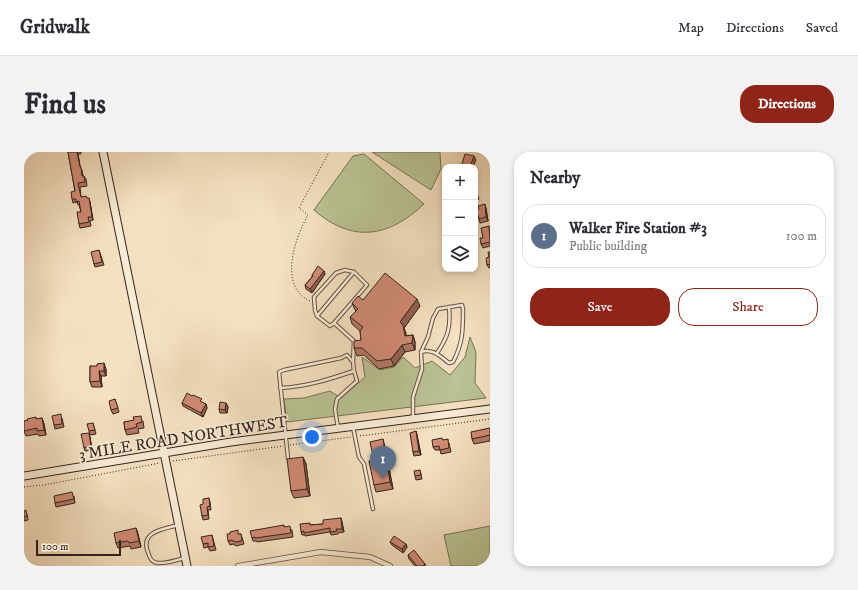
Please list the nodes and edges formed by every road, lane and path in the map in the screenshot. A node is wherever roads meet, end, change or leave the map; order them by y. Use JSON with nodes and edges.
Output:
{"nodes":[{"id":1,"x":103,"y":152,"type":"edge"},
{"id":2,"x":329,"y":152,"type":"edge"},
{"id":3,"x":354,"y":272,"type":"junction"},
{"id":4,"x":314,"y":302,"type":"junction"},
{"id":5,"x":448,"y":308,"type":"junction"},
{"id":6,"x":317,"y":316,"type":"junction"},
{"id":7,"x":334,"y":323,"type":"junction"},
{"id":8,"x":421,"y":352,"type":"junction"},
{"id":9,"x":437,"y":353,"type":"junction"},
{"id":10,"x":353,"y":362,"type":"junction"},
{"id":11,"x":354,"y":371,"type":"junction"},
{"id":12,"x":280,"y":388,"type":"junction"},
{"id":13,"x":490,"y":409,"type":"edge"},
{"id":14,"x":413,"y":418,"type":"junction"},
{"id":15,"x":490,"y":419,"type":"edge"},
{"id":16,"x":353,"y":426,"type":"junction"},
{"id":17,"x":338,"y":428,"type":"junction"},
{"id":18,"x":286,"y":435,"type":"junction"},
{"id":19,"x":355,"y":436,"type":"junction"},
{"id":20,"x":287,"y":445,"type":"junction"},
{"id":21,"x":164,"y":452,"type":"junction"},
{"id":22,"x":288,"y":458,"type":"edge"},
{"id":23,"x":166,"y":462,"type":"junction"},
{"id":24,"x":24,"y":476,"type":"edge"},
{"id":25,"x":24,"y":487,"type":"edge"},
{"id":26,"x":373,"y":509,"type":"dead end"},
{"id":27,"x":179,"y":525,"type":"junction"},
{"id":28,"x":186,"y":558,"type":"junction"},
{"id":29,"x":187,"y":566,"type":"edge"},
{"id":30,"x":238,"y":566,"type":"edge"},
{"id":31,"x":390,"y":566,"type":"edge"}],
"edges":[{"from":1,"to":21,"type":"main road"},
{"from":2,"to":4,"type":"path"},
{"from":3,"to":4,"type":"lane"},
{"from":3,"to":6,"type":"lane"},
{"from":3,"to":7,"type":"lane"},
{"from":4,"to":6,"type":"lane"},
{"from":5,"to":8,"type":"lane"},
{"from":5,"to":9,"type":"lane"},
{"from":5,"to":9,"type":"lane"},
{"from":6,"to":7,"type":"lane"},
{"from":7,"to":10,"type":"lane"},
{"from":8,"to":9,"type":"lane"},
{"from":8,"to":14,"type":"lane"},
{"from":10,"to":11,"type":"lane"},
{"from":10,"to":12,"type":"lane"},
{"from":11,"to":12,"type":"lane"},
{"from":11,"to":17,"type":"lane"},
{"from":12,"to":18,"type":"lane"},
{"from":13,"to":14,"type":"main road","name":"3 MILE ROAD NORTHWEST"},
{"from":14,"to":16,"type":"main road","name":"3 MILE ROAD NORTHWEST"},
{"from":15,"to":19,"type":"path"},
{"from":16,"to":17,"type":"main road","name":"3 MILE ROAD NORTHWEST"},
{"from":16,"to":19,"type":"lane"},
{"from":17,"to":18,"type":"main road","name":"3 MILE ROAD NORTHWEST"},
{"from":18,"to":20,"type":"lane"},
{"from":18,"to":21,"type":"main road","name":"3 MILE ROAD NORTHWEST"},
{"from":19,"to":20,"type":"path"},
{"from":19,"to":26,"type":"lane"},
{"from":20,"to":22,"type":"lane"},
{"from":20,"to":23,"type":"path"},
{"from":21,"to":23,"type":"main road"},
{"from":21,"to":24,"type":"main road","name":"3 MILE ROAD NORTHWEST"},
{"from":23,"to":25,"type":"path"},
{"from":23,"to":27,"type":"main road"},
{"from":27,"to":28,"type":"main road"},
{"from":27,"to":28,"type":"lane"},
{"from":28,"to":29,"type":"main road"},
{"from":30,"to":31,"type":"street"}]}
